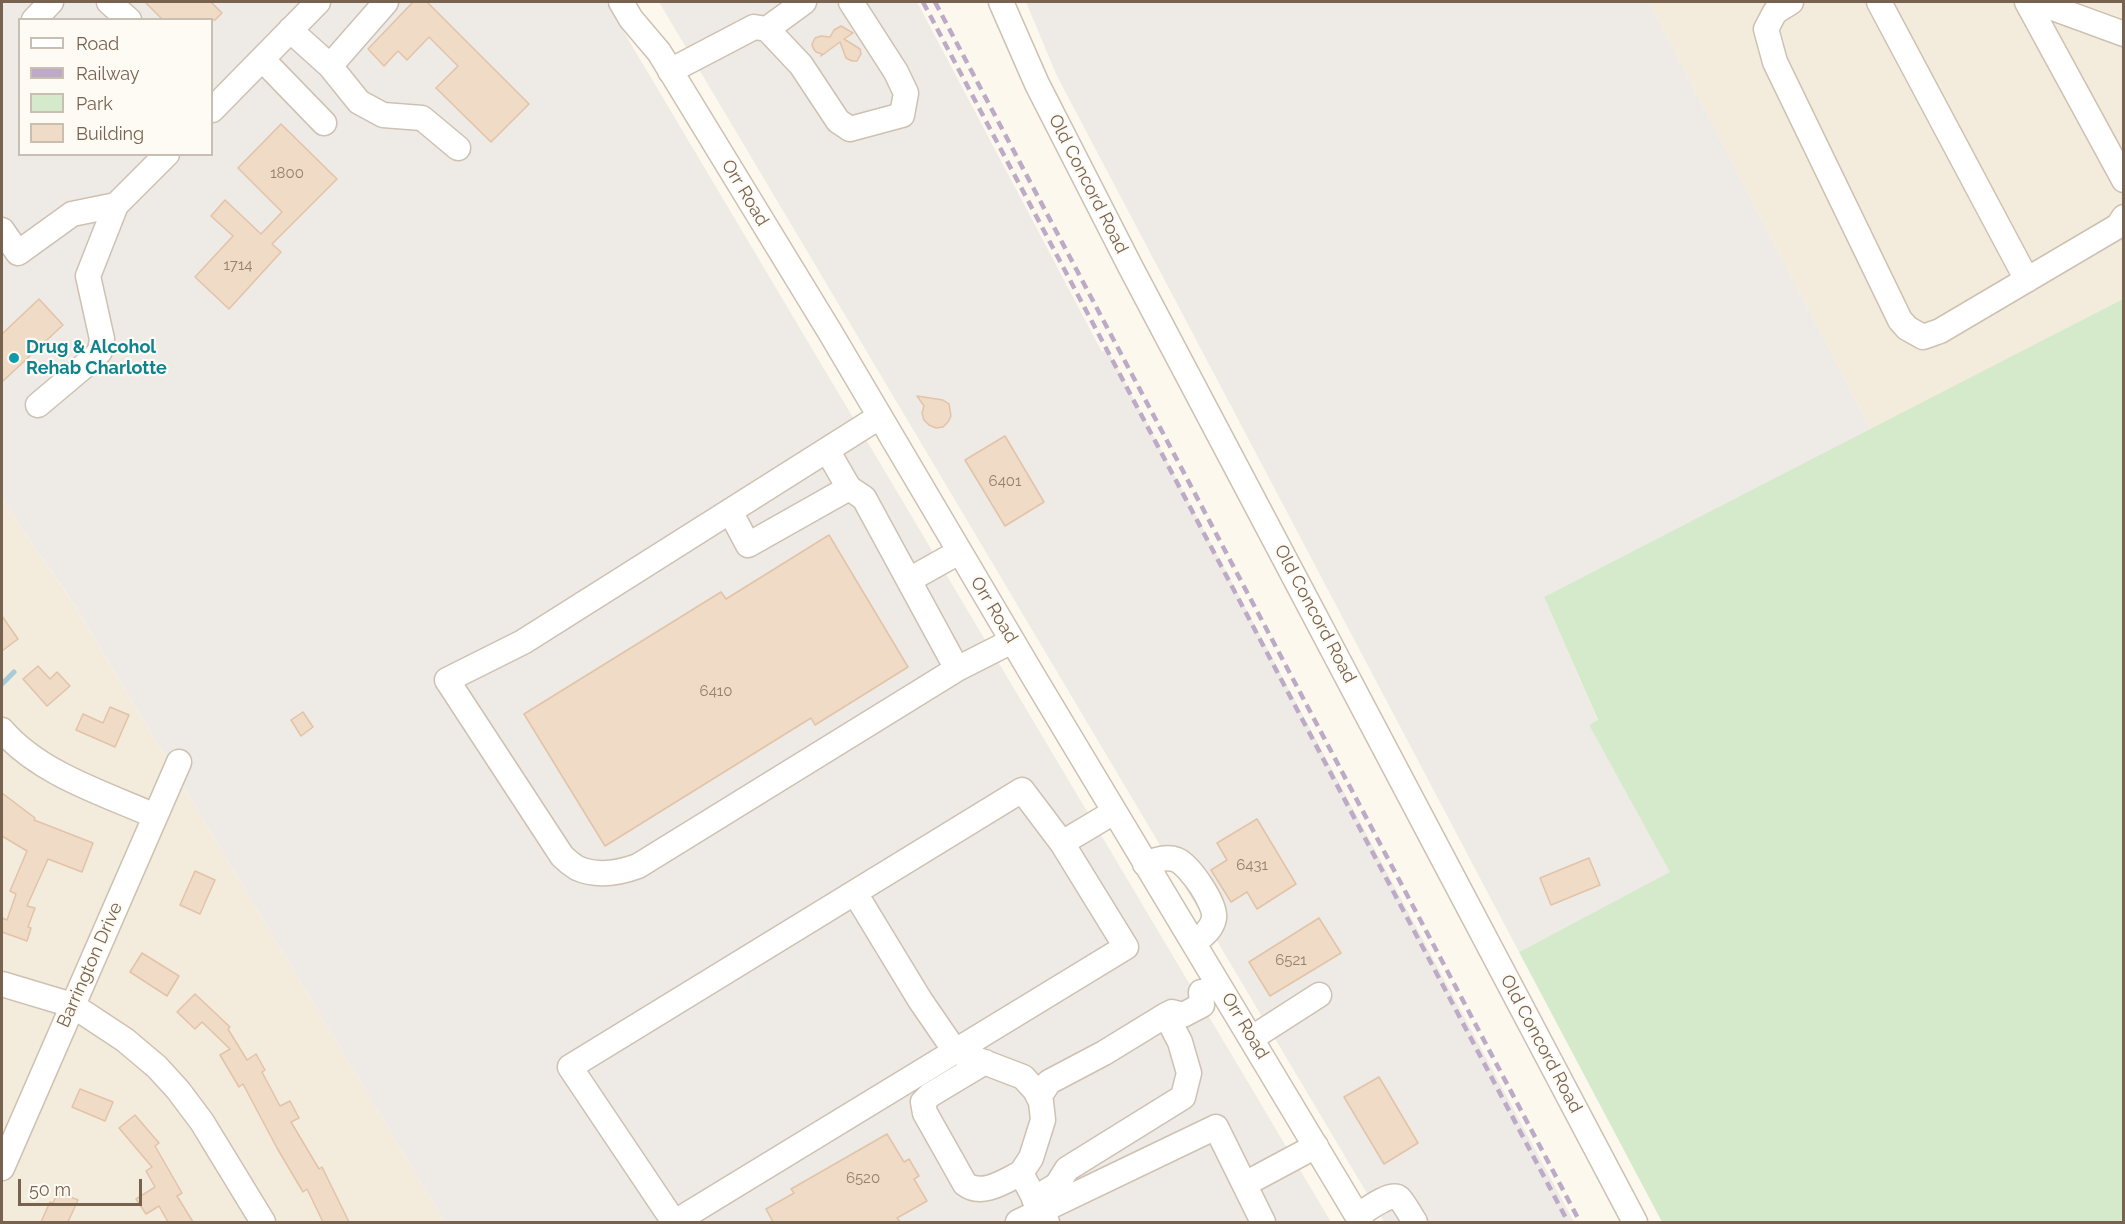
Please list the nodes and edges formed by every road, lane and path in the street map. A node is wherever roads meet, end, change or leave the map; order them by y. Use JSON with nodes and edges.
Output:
{"nodes":[{"id":1,"x":51,"y":2,"type":"edge"},
{"id":2,"x":109,"y":2,"type":"edge"},
{"id":3,"x":386,"y":2,"type":"edge"},
{"id":4,"x":621,"y":2,"type":"edge"},
{"id":5,"x":804,"y":2,"type":"edge"},
{"id":6,"x":851,"y":2,"type":"edge"},
{"id":7,"x":1001,"y":2,"type":"edge"},
{"id":8,"x":1791,"y":2,"type":"edge"},
{"id":9,"x":1879,"y":2,"type":"edge"},
{"id":10,"x":310,"y":4,"type":"edge"},
{"id":11,"x":2030,"y":6,"type":"edge"},
{"id":12,"x":36,"y":18,"type":"edge"},
{"id":13,"x":127,"y":18,"type":"edge"},
{"id":14,"x":766,"y":29,"type":"junction"},
{"id":15,"x":290,"y":30,"type":"junction"},
{"id":16,"x":2124,"y":34,"type":"edge"},
{"id":17,"x":262,"y":59,"type":"junction"},
{"id":18,"x":330,"y":66,"type":"junction"},
{"id":19,"x":670,"y":71,"type":"junction"},
{"id":20,"x":213,"y":106,"type":"edge"},
{"id":21,"x":324,"y":123,"type":"dead end"},
{"id":22,"x":2097,"y":130,"type":"junction"},
{"id":23,"x":2124,"y":136,"type":"edge"},
{"id":24,"x":458,"y":148,"type":"dead end"},
{"id":25,"x":165,"y":156,"type":"edge"},
{"id":26,"x":2124,"y":180,"type":"edge"},
{"id":27,"x":116,"y":205,"type":"junction"},
{"id":28,"x":2124,"y":217,"type":"edge"},
{"id":29,"x":2,"y":230,"type":"edge"},
{"id":30,"x":2027,"y":280,"type":"junction"},
{"id":31,"x":38,"y":405,"type":"dead end"},
{"id":32,"x":879,"y":417,"type":"junction"},
{"id":33,"x":827,"y":450,"type":"junction"},
{"id":34,"x":849,"y":488,"type":"junction"},
{"id":35,"x":730,"y":512,"type":"junction"},
{"id":36,"x":959,"y":552,"type":"junction"},
{"id":37,"x":909,"y":580,"type":"junction"},
{"id":38,"x":1012,"y":641,"type":"junction"},
{"id":39,"x":957,"y":669,"type":"junction"},
{"id":40,"x":2,"y":730,"type":"edge"},
{"id":41,"x":179,"y":762,"type":"dead end"},
{"id":42,"x":1114,"y":812,"type":"junction"},
{"id":43,"x":155,"y":816,"type":"junction"},
{"id":44,"x":1062,"y":843,"type":"junction"},
{"id":45,"x":1145,"y":864,"type":"junction"},
{"id":46,"x":855,"y":893,"type":"junction"},
{"id":47,"x":1194,"y":943,"type":"junction"},
{"id":48,"x":2,"y":984,"type":"edge"},
{"id":49,"x":1210,"y":987,"type":"junction"},
{"id":50,"x":1319,"y":995,"type":"dead end"},
{"id":51,"x":72,"y":1005,"type":"junction"},
{"id":52,"x":1169,"y":1013,"type":"junction"},
{"id":53,"x":1252,"y":1038,"type":"junction"},
{"id":54,"x":955,"y":1051,"type":"junction"},
{"id":55,"x":1104,"y":1053,"type":"junction"},
{"id":56,"x":985,"y":1062,"type":"junction"},
{"id":57,"x":1023,"y":1077,"type":"junction"},
{"id":58,"x":1040,"y":1102,"type":"junction"},
{"id":59,"x":1316,"y":1146,"type":"junction"},
{"id":60,"x":2,"y":1168,"type":"edge"},
{"id":61,"x":1021,"y":1173,"type":"junction"},
{"id":62,"x":1245,"y":1184,"type":"junction"},
{"id":63,"x":1040,"y":1211,"type":"edge"},
{"id":64,"x":1359,"y":1219,"type":"edge"},
{"id":65,"x":263,"y":1222,"type":"edge"},
{"id":66,"x":674,"y":1222,"type":"edge"},
{"id":67,"x":1018,"y":1222,"type":"edge"},
{"id":68,"x":1263,"y":1222,"type":"edge"},
{"id":69,"x":1415,"y":1222,"type":"edge"},
{"id":70,"x":1635,"y":1222,"type":"edge"}],
"edges":[{"from":1,"to":12,"type":"street"},
{"from":2,"to":13,"type":"street"},
{"from":3,"to":18,"type":"street"},
{"from":4,"to":19,"type":"street","name":"Orr Road"},
{"from":5,"to":14,"type":"street"},
{"from":6,"to":14,"type":"street"},
{"from":7,"to":70,"type":"street","name":"Old Concord Road"},
{"from":8,"to":30,"type":"street"},
{"from":9,"to":30,"type":"street"},
{"from":10,"to":15,"type":"street"},
{"from":11,"to":16,"type":"street"},
{"from":11,"to":22,"type":"street"},
{"from":14,"to":19,"type":"street"},
{"from":15,"to":17,"type":"street"},
{"from":15,"to":18,"type":"street"},
{"from":17,"to":20,"type":"street"},
{"from":17,"to":21,"type":"street"},
{"from":18,"to":24,"type":"street"},
{"from":19,"to":32,"type":"street","name":"Orr Road"},
{"from":22,"to":23,"type":"street"},
{"from":22,"to":26,"type":"street"},
{"from":25,"to":27,"type":"street"},
{"from":27,"to":29,"type":"street"},
{"from":27,"to":31,"type":"street"},
{"from":28,"to":30,"type":"street"},
{"from":32,"to":33,"type":"street"},
{"from":32,"to":36,"type":"street","name":"Orr Road"},
{"from":33,"to":34,"type":"street"},
{"from":33,"to":35,"type":"street"},
{"from":34,"to":35,"type":"street"},
{"from":34,"to":37,"type":"street"},
{"from":35,"to":39,"type":"street"},
{"from":36,"to":37,"type":"street"},
{"from":36,"to":38,"type":"street","name":"Orr Road"},
{"from":37,"to":39,"type":"street"},
{"from":38,"to":39,"type":"street"},
{"from":38,"to":42,"type":"street","name":"Orr Road"},
{"from":40,"to":43,"type":"street"},
{"from":41,"to":43,"type":"street","name":"Barrington Drive"},
{"from":42,"to":44,"type":"street"},
{"from":42,"to":45,"type":"street","name":"Orr Road"},
{"from":43,"to":51,"type":"street","name":"Barrington Drive"},
{"from":44,"to":46,"type":"street"},
{"from":44,"to":54,"type":"street"},
{"from":45,"to":47,"type":"street","name":"Orr Road"},
{"from":45,"to":47,"type":"street"},
{"from":46,"to":54,"type":"street"},
{"from":46,"to":66,"type":"street"},
{"from":47,"to":49,"type":"street","name":"Orr Road"},
{"from":48,"to":51,"type":"street"},
{"from":49,"to":52,"type":"street"},
{"from":49,"to":53,"type":"street","name":"Orr Road"},
{"from":50,"to":53,"type":"street"},
{"from":51,"to":60,"type":"street","name":"Barrington Drive"},
{"from":51,"to":65,"type":"street"},
{"from":52,"to":55,"type":"street"},
{"from":52,"to":63,"type":"street"},
{"from":53,"to":59,"type":"street","name":"Orr Road"},
{"from":54,"to":56,"type":"street"},
{"from":54,"to":66,"type":"street"},
{"from":55,"to":57,"type":"street"},
{"from":55,"to":58,"type":"street"},
{"from":56,"to":57,"type":"street"},
{"from":56,"to":61,"type":"street"},
{"from":57,"to":58,"type":"street"},
{"from":58,"to":61,"type":"street"},
{"from":59,"to":62,"type":"street"},
{"from":59,"to":64,"type":"street","name":"Orr Road"},
{"from":61,"to":63,"type":"street"},
{"from":62,"to":63,"type":"street"},
{"from":62,"to":68,"type":"street"},
{"from":63,"to":67,"type":"street"},
{"from":64,"to":69,"type":"street"}]}
